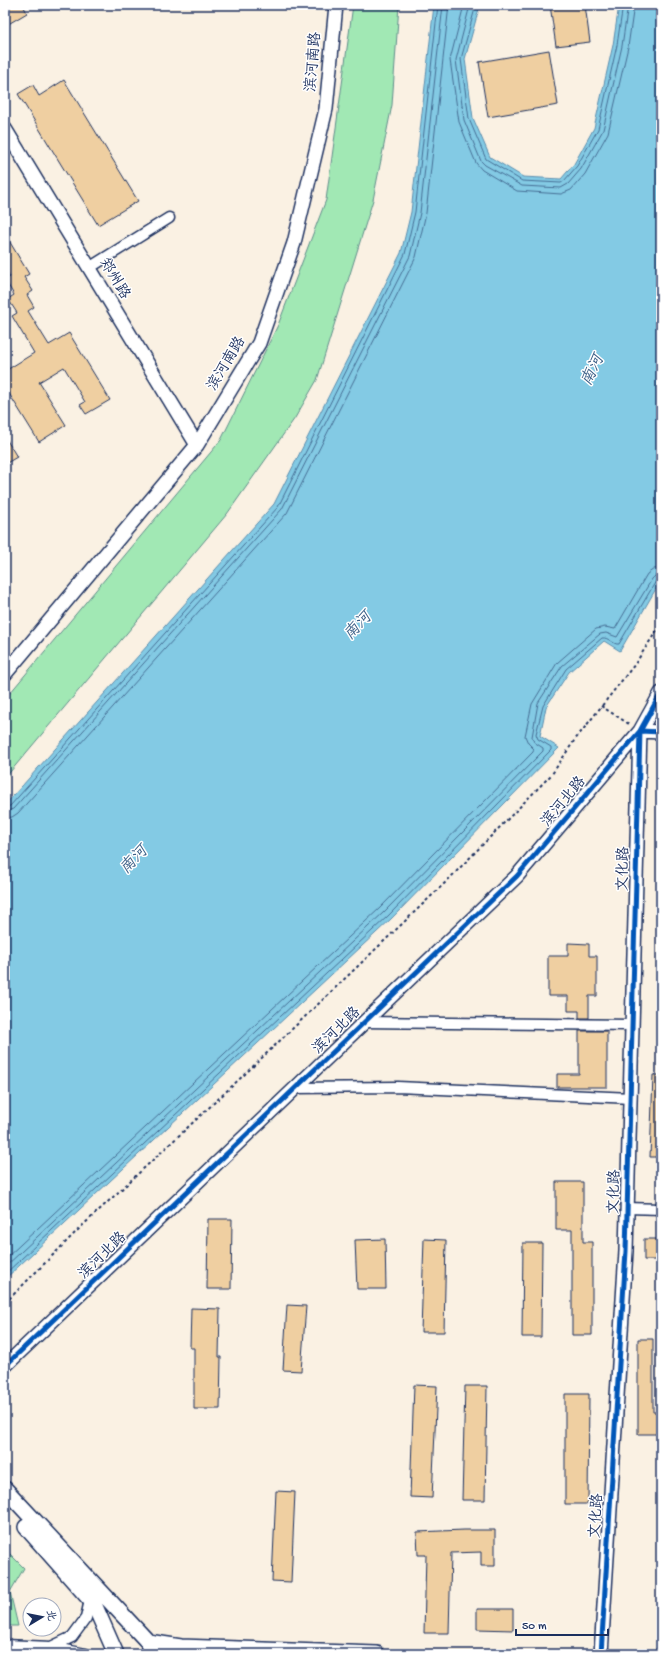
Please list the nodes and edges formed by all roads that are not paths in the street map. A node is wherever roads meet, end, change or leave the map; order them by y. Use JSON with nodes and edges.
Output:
{"nodes":[{"id":1,"x":336,"y":5,"type":"edge"},
{"id":2,"x":5,"y":129,"type":"edge"},
{"id":3,"x":168,"y":218,"type":"dead end"},
{"id":4,"x":89,"y":268,"type":"junction"},
{"id":5,"x":197,"y":445,"type":"junction"},
{"id":6,"x":5,"y":674,"type":"edge"},
{"id":7,"x":661,"y":693,"type":"edge"},
{"id":8,"x":640,"y":731,"type":"junction"},
{"id":9,"x":661,"y":732,"type":"edge"},
{"id":10,"x":363,"y":1022,"type":"junction"},
{"id":11,"x":632,"y":1025,"type":"junction"},
{"id":12,"x":294,"y":1088,"type":"junction"},
{"id":13,"x":630,"y":1098,"type":"junction"},
{"id":14,"x":627,"y":1208,"type":"junction"},
{"id":15,"x":661,"y":1209,"type":"edge"},
{"id":16,"x":5,"y":1366,"type":"edge"},
{"id":17,"x":5,"y":1489,"type":"edge"},
{"id":18,"x":5,"y":1504,"type":"edge"},
{"id":19,"x":41,"y":1535,"type":"junction"},
{"id":20,"x":90,"y":1600,"type":"junction"},
{"id":21,"x":5,"y":1645,"type":"edge"},
{"id":22,"x":51,"y":1647,"type":"junction"},
{"id":23,"x":148,"y":1648,"type":"edge"},
{"id":24,"x":346,"y":1653,"type":"edge"},
{"id":25,"x":86,"y":1654,"type":"edge"},
{"id":26,"x":116,"y":1654,"type":"edge"},
{"id":27,"x":377,"y":1654,"type":"edge"},
{"id":28,"x":601,"y":1654,"type":"edge"}],
"edges":[{"from":1,"to":5,"type":"street","name":"滨河南路"},
{"from":2,"to":4,"type":"street","name":"郑州路"},
{"from":3,"to":4,"type":"street"},
{"from":4,"to":5,"type":"street","name":"郑州路"},
{"from":5,"to":6,"type":"street","name":"滨河南路"},
{"from":7,"to":8,"type":"street","name":"滨河北路"},
{"from":8,"to":9,"type":"street"},
{"from":8,"to":10,"type":"street","name":"滨河北路"},
{"from":8,"to":11,"type":"street","name":"文化路"},
{"from":10,"to":11,"type":"street"},
{"from":10,"to":12,"type":"street","name":"滨河北路"},
{"from":11,"to":13,"type":"street","name":"文化路"},
{"from":12,"to":13,"type":"street"},
{"from":12,"to":16,"type":"street","name":"滨河北路"},
{"from":13,"to":14,"type":"street","name":"文化路"},
{"from":14,"to":15,"type":"street"},
{"from":14,"to":28,"type":"street","name":"文化路"},
{"from":17,"to":19,"type":"main road"},
{"from":18,"to":19,"type":"main road"},
{"from":19,"to":20,"type":"main road"},
{"from":19,"to":23,"type":"main road"},
{"from":20,"to":22,"type":"street"},
{"from":20,"to":26,"type":"main road"},
{"from":21,"to":22,"type":"street"},
{"from":22,"to":25,"type":"street"},
{"from":23,"to":24,"type":"main road"},
{"from":24,"to":27,"type":"main road"}]}
